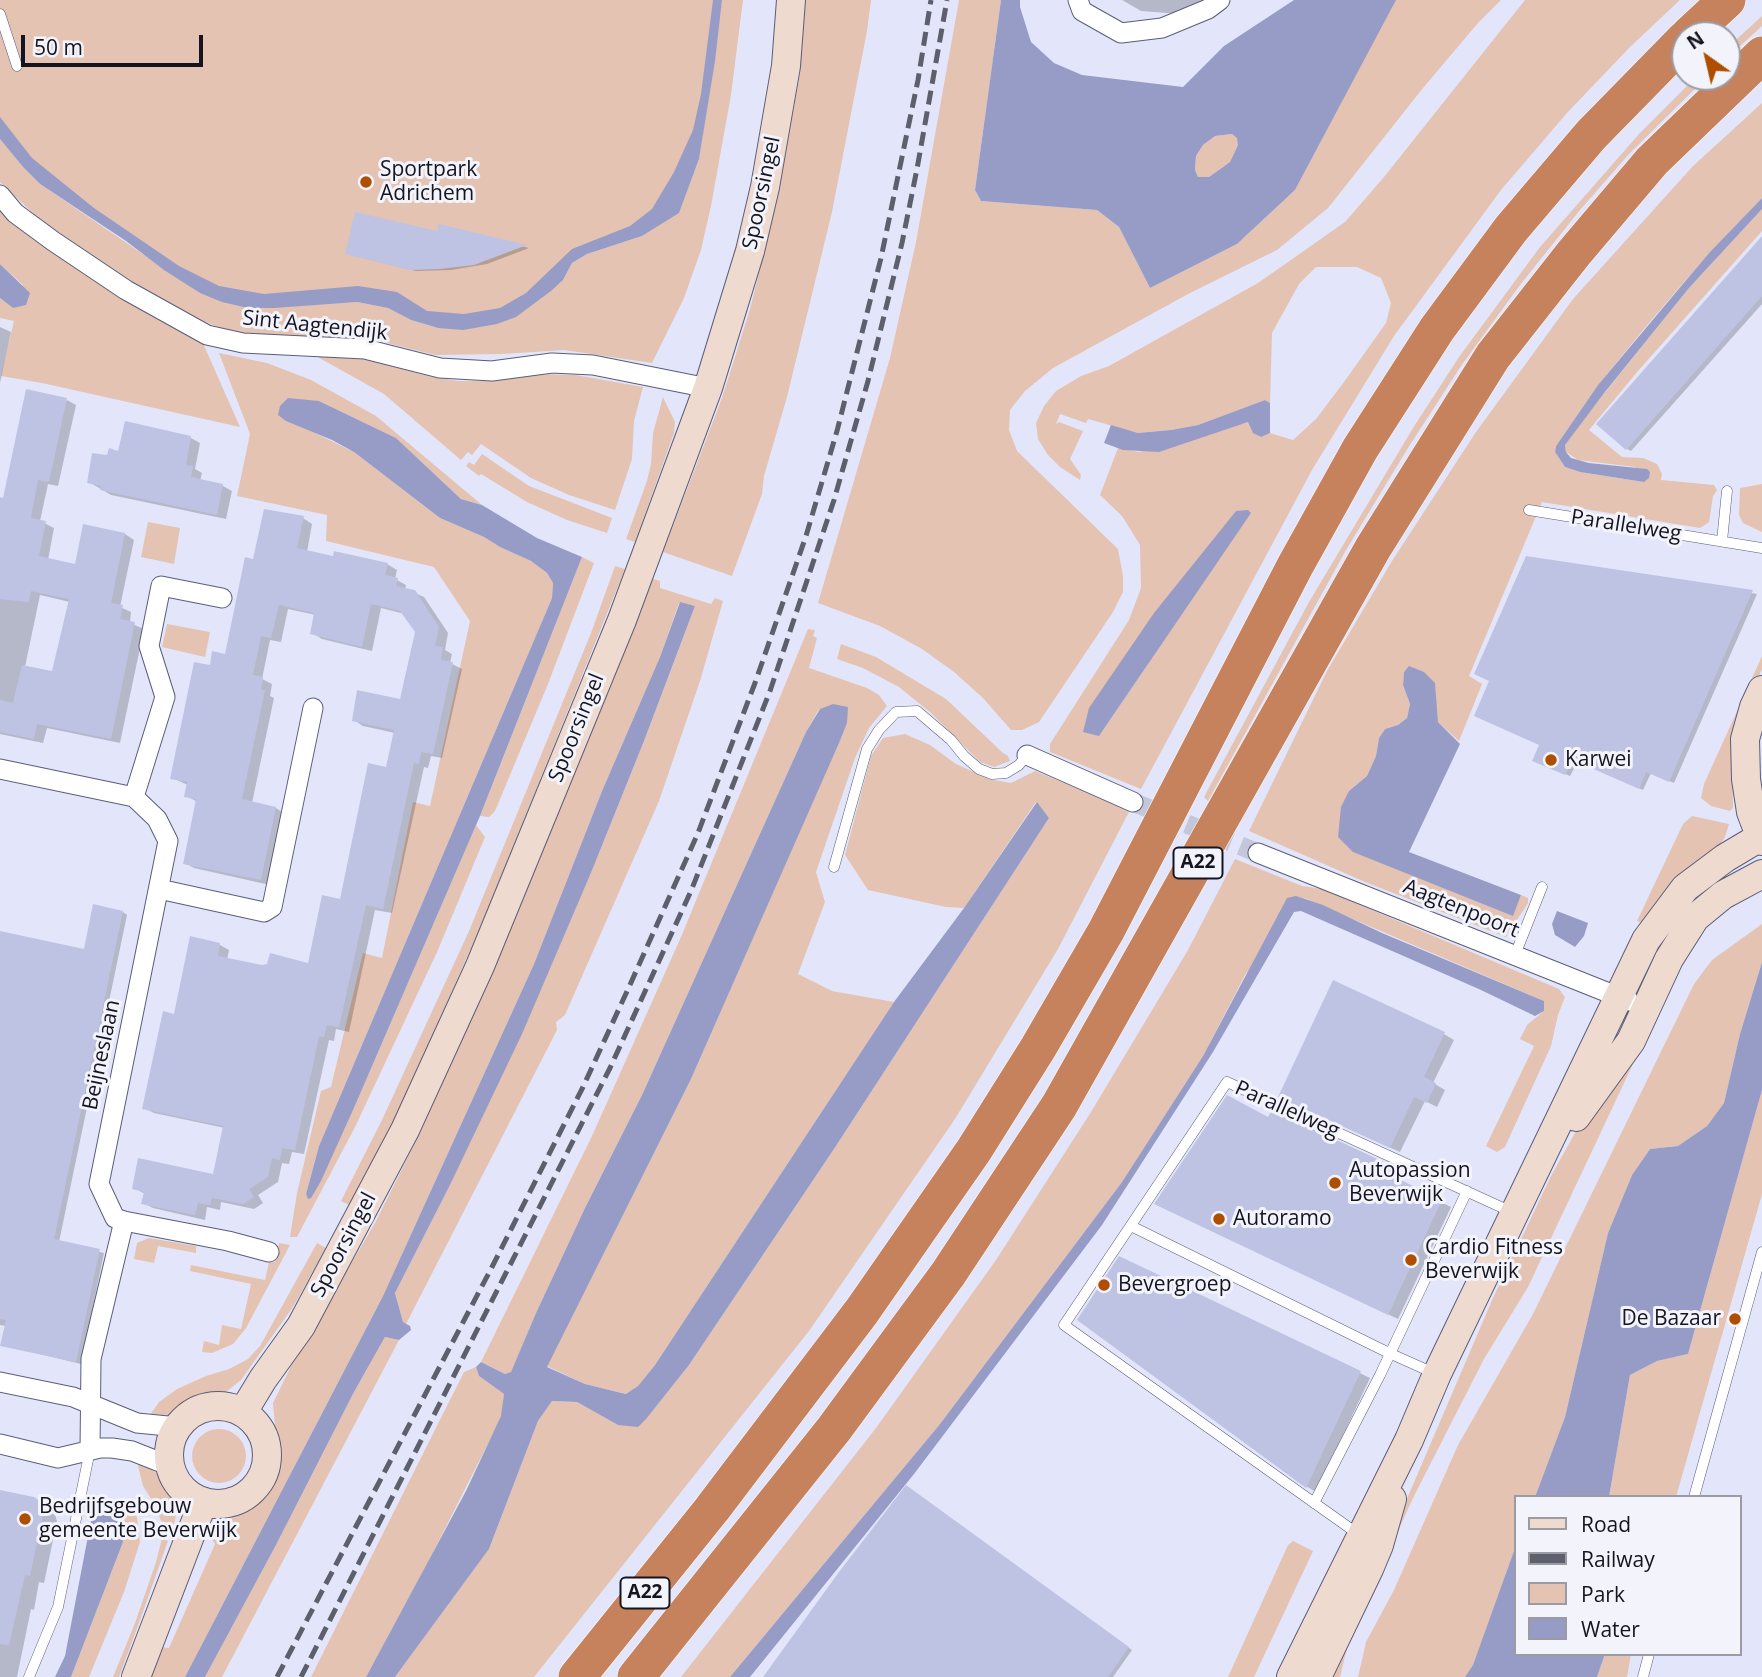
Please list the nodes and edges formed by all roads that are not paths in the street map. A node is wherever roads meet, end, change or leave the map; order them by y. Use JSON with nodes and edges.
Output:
{"nodes":[{"id":1,"x":791,"y":0,"type":"edge"},
{"id":2,"x":1078,"y":0,"type":"edge"},
{"id":3,"x":1220,"y":0,"type":"edge"},
{"id":4,"x":1727,"y":0,"type":"edge"},
{"id":5,"x":0,"y":14,"type":"edge"},
{"id":6,"x":1704,"y":21,"type":"edge"},
{"id":7,"x":1671,"y":53,"type":"edge"},
{"id":8,"x":1762,"y":55,"type":"edge"},
{"id":9,"x":17,"y":66,"type":"dead end"},
{"id":10,"x":0,"y":195,"type":"edge"},
{"id":11,"x":708,"y":388,"type":"junction"},
{"id":12,"x":1727,"y":491,"type":"dead end"},
{"id":13,"x":1529,"y":510,"type":"dead end"},
{"id":14,"x":1722,"y":541,"type":"junction"},
{"id":15,"x":1762,"y":548,"type":"edge"},
{"id":16,"x":222,"y":598,"type":"dead end"},
{"id":17,"x":1762,"y":690,"type":"edge"},
{"id":18,"x":313,"y":708,"type":"dead end"},
{"id":19,"x":1027,"y":755,"type":"joint"},
{"id":20,"x":0,"y":769,"type":"edge"},
{"id":21,"x":134,"y":797,"type":"junction"},
{"id":22,"x":1133,"y":802,"type":"tunnel mouth"},
{"id":23,"x":1762,"y":838,"type":"edge"},
{"id":24,"x":1258,"y":853,"type":"tunnel mouth"},
{"id":25,"x":834,"y":867,"type":"dead end"},
{"id":26,"x":1762,"y":874,"type":"edge"},
{"id":27,"x":1542,"y":887,"type":"dead end"},
{"id":28,"x":159,"y":888,"type":"junction"},
{"id":29,"x":1515,"y":955,"type":"junction"},
{"id":30,"x":1618,"y":997,"type":"junction"},
{"id":31,"x":1647,"y":1009,"type":"junction"},
{"id":32,"x":1538,"y":1166,"type":"junction"},
{"id":33,"x":1467,"y":1191,"type":"junction"},
{"id":34,"x":1514,"y":1213,"type":"junction"},
{"id":35,"x":124,"y":1221,"type":"junction"},
{"id":36,"x":1130,"y":1226,"type":"junction"},
{"id":37,"x":269,"y":1252,"type":"dead end"},
{"id":38,"x":1762,"y":1252,"type":"edge"},
{"id":39,"x":1389,"y":1353,"type":"junction"},
{"id":40,"x":1437,"y":1374,"type":"junction"},
{"id":41,"x":0,"y":1382,"type":"edge"},
{"id":42,"x":92,"y":1404,"type":"junction"},
{"id":43,"x":243,"y":1412,"type":"junction"},
{"id":44,"x":178,"y":1427,"type":"junction"},
{"id":45,"x":1409,"y":1440,"type":"junction"},
{"id":46,"x":0,"y":1444,"type":"edge"},
{"id":47,"x":90,"y":1450,"type":"junction"},
{"id":48,"x":170,"y":1466,"type":"junction"},
{"id":49,"x":1695,"y":1495,"type":"edge"},
{"id":50,"x":203,"y":1502,"type":"junction"},
{"id":51,"x":1314,"y":1503,"type":"junction"},
{"id":52,"x":1360,"y":1535,"type":"junction"},
{"id":53,"x":1648,"y":1656,"type":"edge"},
{"id":54,"x":29,"y":1677,"type":"edge"},
{"id":55,"x":136,"y":1677,"type":"edge"},
{"id":56,"x":578,"y":1677,"type":"edge"},
{"id":57,"x":636,"y":1677,"type":"edge"},
{"id":58,"x":1291,"y":1677,"type":"edge"},
{"id":59,"x":1317,"y":1677,"type":"edge"},
{"id":60,"x":1643,"y":1677,"type":"edge"}],
"edges":[{"from":1,"to":11,"type":"main road","name":"Spoorsingel"},
{"from":2,"to":3,"type":"street"},
{"from":4,"to":6,"type":"highway"},
{"from":5,"to":9,"type":"lane"},
{"from":7,"to":56,"type":"highway","number":"A22"},
{"from":8,"to":57,"type":"highway","number":"A22"},
{"from":10,"to":11,"type":"street","name":"Sint Aagtendijk"},
{"from":11,"to":43,"type":"main road","name":"Spoorsingel"},
{"from":12,"to":14,"type":"lane"},
{"from":13,"to":14,"type":"lane","name":"Parallelweg"},
{"from":14,"to":15,"type":"lane","name":"Parallelweg"},
{"from":16,"to":21,"type":"street"},
{"from":17,"to":23,"type":"main road"},
{"from":18,"to":28,"type":"street"},
{"from":19,"to":22,"type":"street"},
{"from":19,"to":25,"type":"lane"},
{"from":20,"to":21,"type":"street"},
{"from":21,"to":28,"type":"street","name":"Beijneslaan"},
{"from":23,"to":30,"type":"main road"},
{"from":24,"to":29,"type":"street","name":"Aagtenpoort"},
{"from":26,"to":31,"type":"main road"},
{"from":27,"to":29,"type":"lane"},
{"from":28,"to":35,"type":"street","name":"Beijneslaan"},
{"from":29,"to":30,"type":"street","name":"Aagtenpoort"},
{"from":30,"to":31,"type":"street","name":"Aagtenpoort"},
{"from":30,"to":32,"type":"main road"},
{"from":31,"to":32,"type":"main road"},
{"from":32,"to":34,"type":"main road"},
{"from":33,"to":34,"type":"lane","name":"Parallelweg"},
{"from":33,"to":36,"type":"lane","name":"Parallelweg"},
{"from":33,"to":39,"type":"lane"},
{"from":34,"to":40,"type":"main road"},
{"from":35,"to":37,"type":"street"},
{"from":35,"to":42,"type":"street"},
{"from":36,"to":39,"type":"lane"},
{"from":36,"to":51,"type":"lane","name":"Parallelweg"},
{"from":38,"to":49,"type":"lane"},
{"from":39,"to":40,"type":"lane"},
{"from":39,"to":51,"type":"lane"},
{"from":40,"to":45,"type":"main road"},
{"from":41,"to":42,"type":"street"},
{"from":42,"to":44,"type":"street"},
{"from":42,"to":47,"type":"street"},
{"from":43,"to":44,"type":"main road"},
{"from":43,"to":50,"type":"main road"},
{"from":44,"to":48,"type":"main road"},
{"from":45,"to":52,"type":"main road"},
{"from":45,"to":59,"type":"main road"},
{"from":46,"to":47,"type":"street"},
{"from":47,"to":48,"type":"street"},
{"from":47,"to":54,"type":"lane"},
{"from":48,"to":50,"type":"main road"},
{"from":50,"to":55,"type":"main road"},
{"from":51,"to":52,"type":"lane","name":"Parallelweg"},
{"from":52,"to":58,"type":"main road"},
{"from":53,"to":60,"type":"lane"}]}
